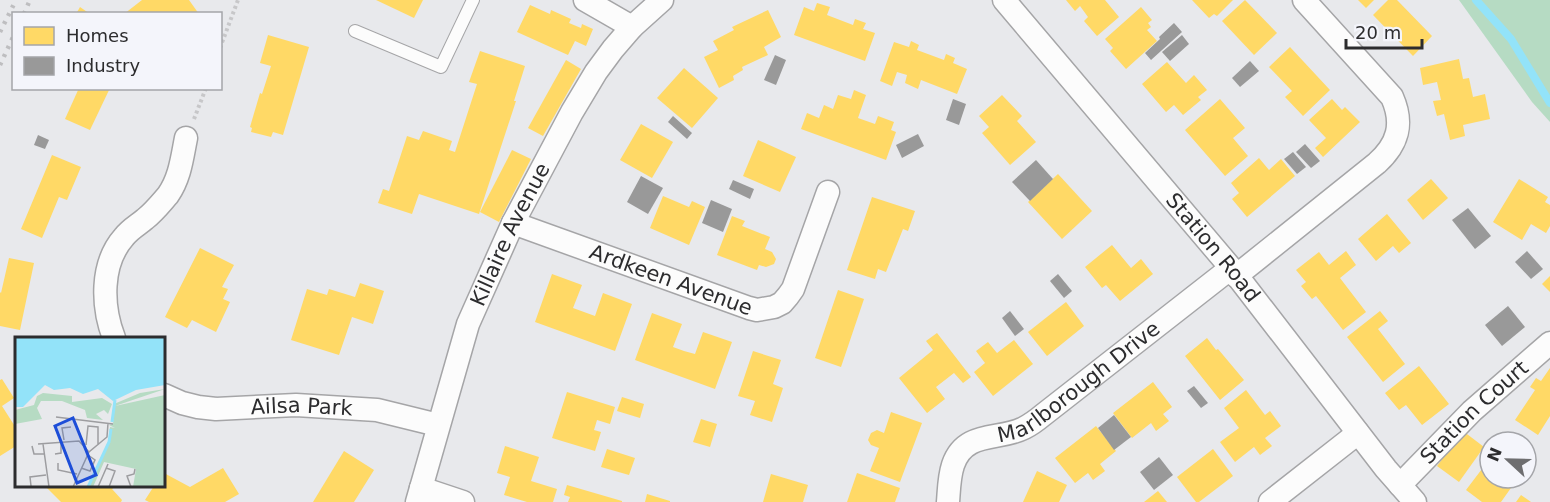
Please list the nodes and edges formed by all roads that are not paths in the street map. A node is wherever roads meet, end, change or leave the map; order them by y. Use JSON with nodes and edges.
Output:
{"nodes":[{"id":1,"x":473,"y":0,"type":"edge"},
{"id":2,"x":585,"y":0,"type":"edge"},
{"id":3,"x":662,"y":0,"type":"edge"},
{"id":4,"x":1004,"y":0,"type":"edge"},
{"id":5,"x":1304,"y":0,"type":"edge"},
{"id":6,"x":632,"y":27,"type":"junction"},
{"id":7,"x":355,"y":31,"type":"dead end"},
{"id":8,"x":186,"y":138,"type":"road end"},
{"id":9,"x":828,"y":192,"type":"dead end"},
{"id":10,"x":513,"y":224,"type":"junction"},
{"id":11,"x":1234,"y":272,"type":"junction"},
{"id":12,"x":113,"y":337,"type":"edge"},
{"id":13,"x":1550,"y":343,"type":"edge"},
{"id":14,"x":165,"y":395,"type":"edge"},
{"id":15,"x":438,"y":425,"type":"junction"},
{"id":16,"x":1358,"y":433,"type":"junction"},
{"id":17,"x":1400,"y":485,"type":"junction"},
{"id":18,"x":419,"y":495,"type":"edge"},
{"id":19,"x":463,"y":502,"type":"edge"},
{"id":20,"x":948,"y":502,"type":"edge"},
{"id":21,"x":1270,"y":502,"type":"edge"},
{"id":22,"x":1415,"y":502,"type":"edge"}],
"edges":[{"from":1,"to":7,"type":"lane"},
{"from":2,"to":6,"type":"street"},
{"from":3,"to":6,"type":"street","name":"Killaire Avenue"},
{"from":4,"to":11,"type":"street","name":"Station Road"},
{"from":5,"to":11,"type":"street","name":"Marlborough Drive"},
{"from":6,"to":10,"type":"street","name":"Killaire Avenue"},
{"from":8,"to":12,"type":"street"},
{"from":9,"to":10,"type":"street","name":"Ardkeen Avenue"},
{"from":10,"to":15,"type":"street","name":"Killaire Avenue"},
{"from":11,"to":16,"type":"street","name":"Station Road"},
{"from":11,"to":20,"type":"street","name":"Marlborough Drive"},
{"from":13,"to":17,"type":"street","name":"Station Court"},
{"from":14,"to":15,"type":"street","name":"Ailsa Park"},
{"from":15,"to":18,"type":"street","name":"Killaire Avenue"},
{"from":16,"to":17,"type":"street","name":"Station Road"},
{"from":16,"to":21,"type":"street"},
{"from":17,"to":22,"type":"street","name":"Station Road"},
{"from":18,"to":19,"type":"street"}]}
